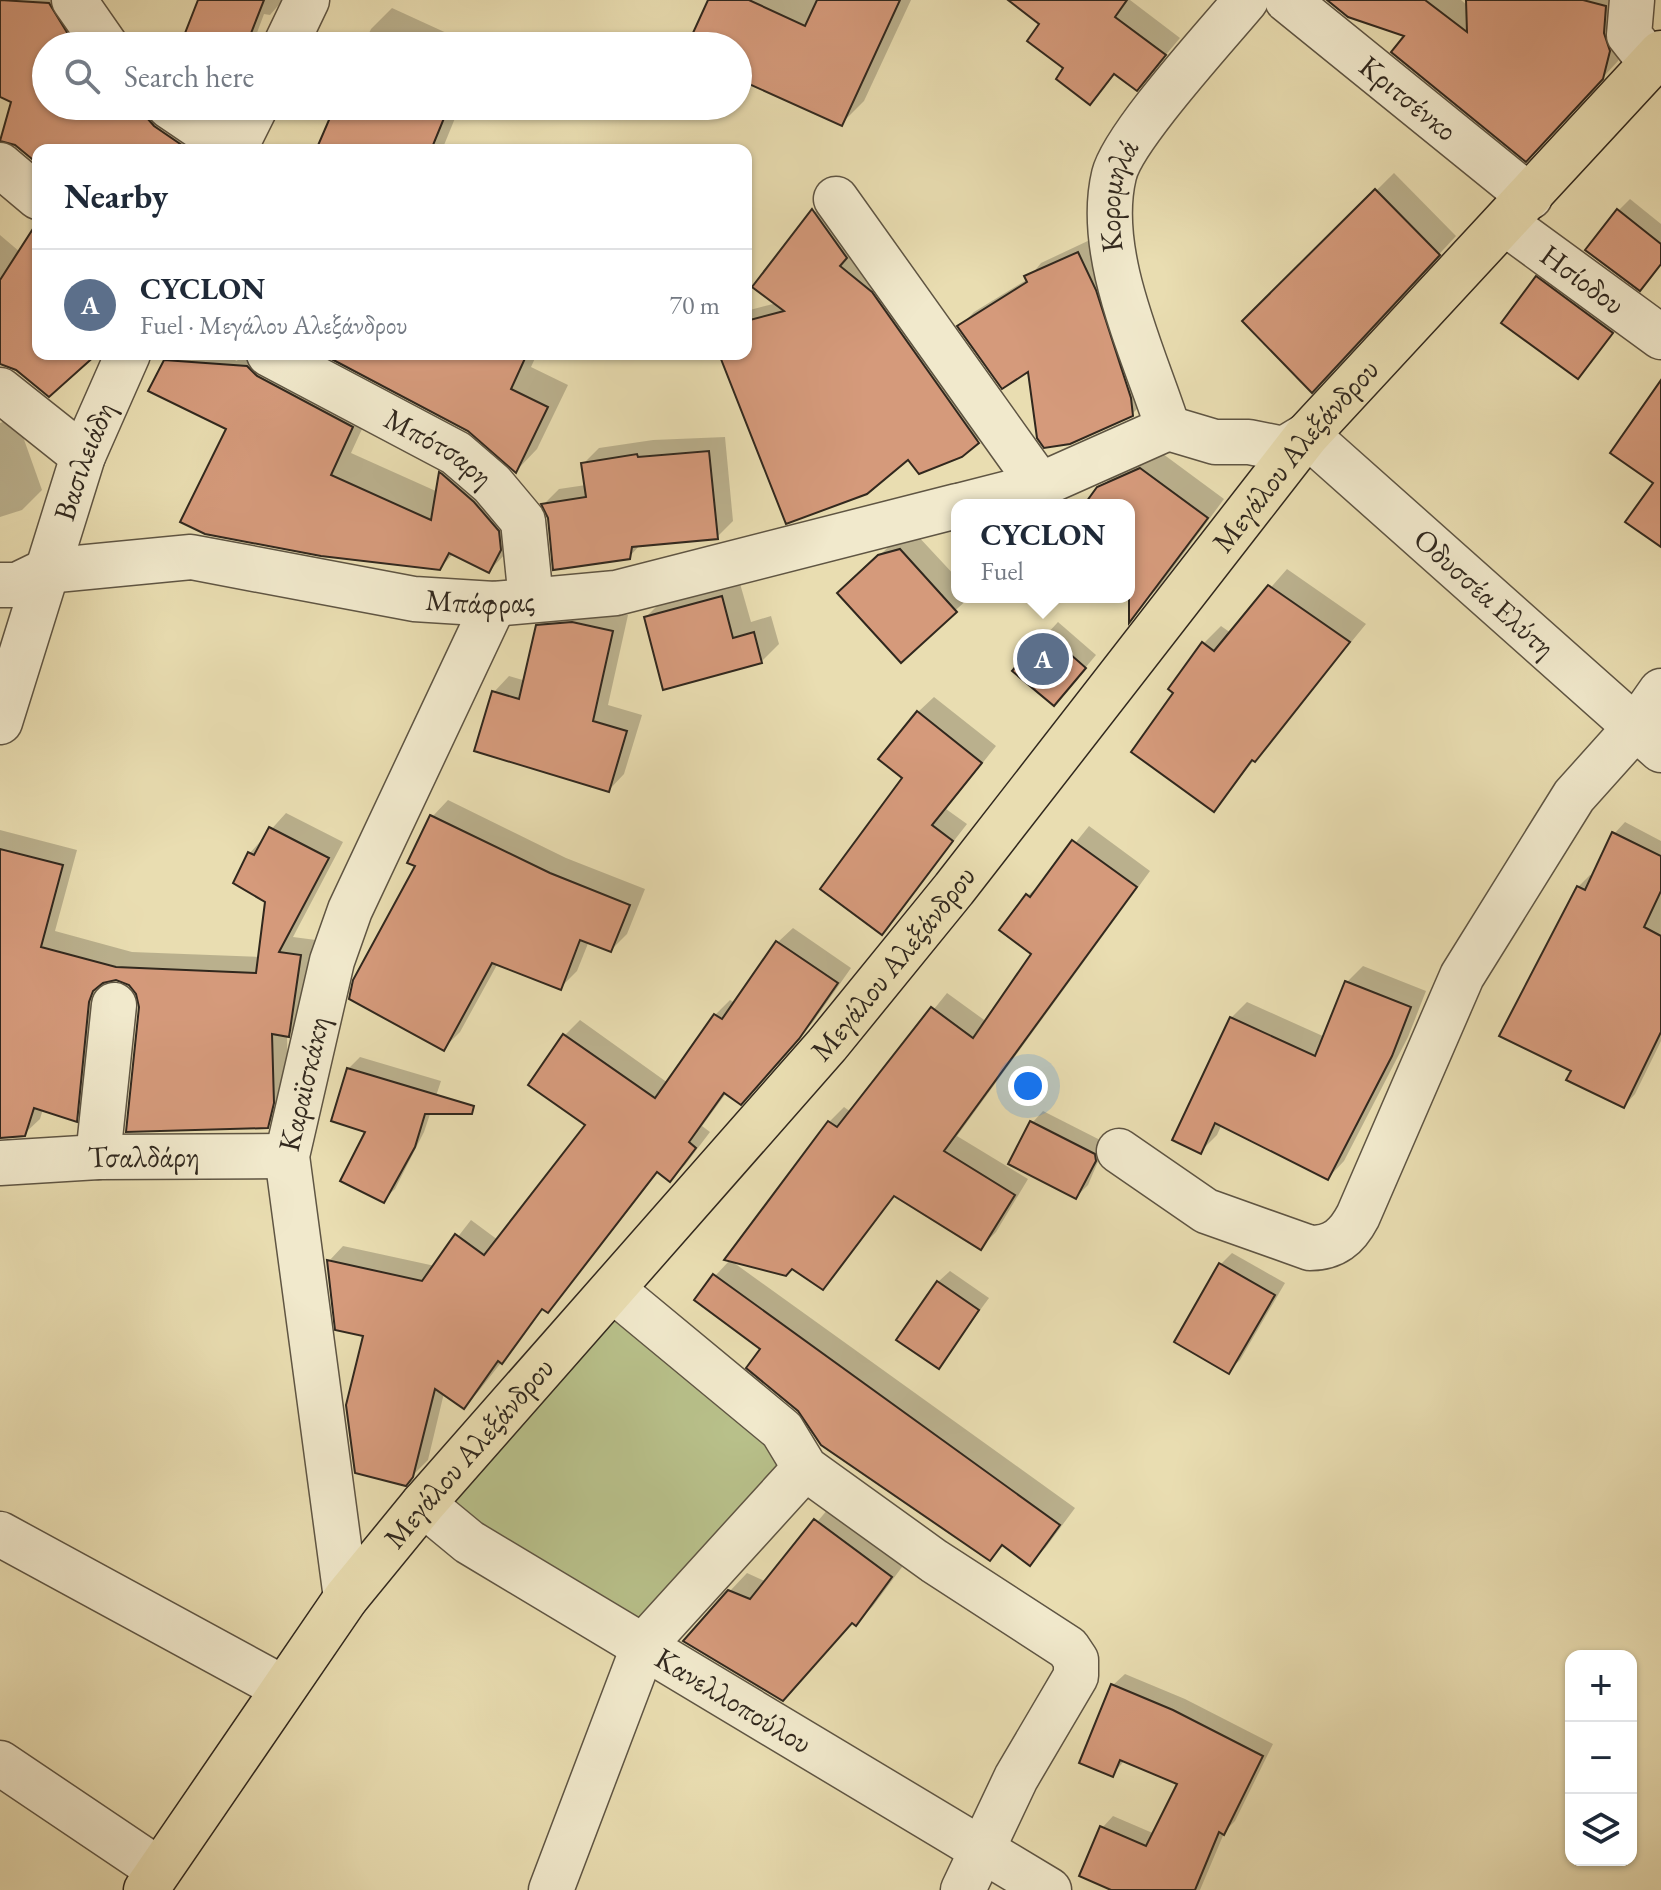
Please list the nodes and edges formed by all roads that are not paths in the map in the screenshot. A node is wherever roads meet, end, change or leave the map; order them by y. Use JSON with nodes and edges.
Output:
{"nodes":[{"id":1,"x":74,"y":0,"type":"edge"},
{"id":2,"x":307,"y":0,"type":"edge"},
{"id":3,"x":1246,"y":0,"type":"edge"},
{"id":4,"x":1287,"y":0,"type":"edge"},
{"id":5,"x":1632,"y":0,"type":"edge"},
{"id":6,"x":96,"y":32,"type":"edge"},
{"id":7,"x":292,"y":32,"type":"edge"},
{"id":8,"x":1656,"y":58,"type":"edge"},
{"id":9,"x":190,"y":120,"type":"edge"},
{"id":10,"x":249,"y":120,"type":"edge"},
{"id":11,"x":225,"y":144,"type":"edge"},
{"id":12,"x":237,"y":144,"type":"edge"},
{"id":13,"x":0,"y":165,"type":"edge"},
{"id":14,"x":32,"y":192,"type":"edge"},
{"id":15,"x":836,"y":199,"type":"dead end"},
{"id":16,"x":1517,"y":210,"type":"junction"},
{"id":17,"x":1661,"y":337,"type":"edge"},
{"id":18,"x":125,"y":360,"type":"edge"},
{"id":19,"x":280,"y":360,"type":"edge"},
{"id":20,"x":0,"y":390,"type":"edge"},
{"id":21,"x":1168,"y":428,"type":"junction"},
{"id":22,"x":1307,"y":435,"type":"junction"},
{"id":23,"x":83,"y":456,"type":"junction"},
{"id":24,"x":1040,"y":485,"type":"junction"},
{"id":25,"x":986,"y":499,"type":"edge"},
{"id":26,"x":951,"y":508,"type":"edge"},
{"id":27,"x":46,"y":571,"type":"junction"},
{"id":28,"x":0,"y":585,"type":"edge"},
{"id":29,"x":512,"y":602,"type":"junction"},
{"id":30,"x":1661,"y":691,"type":"edge"},
{"id":31,"x":0,"y":722,"type":"edge"},
{"id":32,"x":1648,"y":739,"type":"edge"},
{"id":33,"x":114,"y":1005,"type":"dead end"},
{"id":34,"x":1119,"y":1151,"type":"dead end"},
{"id":35,"x":287,"y":1156,"type":"junction"},
{"id":36,"x":98,"y":1157,"type":"junction"},
{"id":37,"x":0,"y":1163,"type":"edge"},
{"id":38,"x":613,"y":1290,"type":"junction"},
{"id":39,"x":805,"y":1468,"type":"junction"},
{"id":40,"x":423,"y":1504,"type":"junction"},
{"id":41,"x":0,"y":1534,"type":"edge"},
{"id":42,"x":346,"y":1598,"type":"junction"},
{"id":43,"x":644,"y":1645,"type":"junction"},
{"id":44,"x":283,"y":1688,"type":"junction"},
{"id":45,"x":0,"y":1763,"type":"edge"},
{"id":46,"x":979,"y":1850,"type":"junction"},
{"id":47,"x":153,"y":1880,"type":"edge"},
{"id":48,"x":551,"y":1890,"type":"edge"},
{"id":49,"x":963,"y":1890,"type":"edge"},
{"id":50,"x":1049,"y":1890,"type":"edge"}],
"edges":[{"from":1,"to":6,"type":"street"},
{"from":2,"to":7,"type":"street"},
{"from":3,"to":21,"type":"street","name":"Κορομηλά"},
{"from":4,"to":16,"type":"street","name":"Κριτσένκο"},
{"from":5,"to":8,"type":"street"},
{"from":8,"to":16,"type":"main road","name":"Μεγάλου Αλεξάνδρου"},
{"from":9,"to":11,"type":"street"},
{"from":10,"to":12,"type":"street"},
{"from":13,"to":14,"type":"street"},
{"from":15,"to":24,"type":"street"},
{"from":16,"to":17,"type":"street","name":"Ησίοδου"},
{"from":16,"to":22,"type":"main road","name":"Μεγάλου Αλεξάνδρου"},
{"from":18,"to":23,"type":"street","name":"Βασιλειάδη"},
{"from":19,"to":29,"type":"street","name":"Μπότσαρη"},
{"from":20,"to":23,"type":"street"},
{"from":21,"to":22,"type":"street"},
{"from":21,"to":24,"type":"street","name":"Μπάφρας"},
{"from":22,"to":32,"type":"street","name":"Οδυσσέα Ελύτη"},
{"from":22,"to":38,"type":"main road","name":"Μεγάλου Αλεξάνδρου"},
{"from":23,"to":27,"type":"street","name":"Βασιλειάδη"},
{"from":24,"to":25,"type":"street","name":"Μπάφρας"},
{"from":26,"to":29,"type":"street","name":"Μπάφρας"},
{"from":27,"to":28,"type":"street","name":"Μπάφρας"},
{"from":27,"to":29,"type":"street","name":"Μπάφρας"},
{"from":27,"to":31,"type":"street","name":"Βασιλειάδη"},
{"from":29,"to":35,"type":"street","name":"Καραϊσκάκη"},
{"from":30,"to":32,"type":"street"},
{"from":32,"to":34,"type":"street"},
{"from":33,"to":36,"type":"street"},
{"from":35,"to":36,"type":"street","name":"Τσαλδάρη"},
{"from":35,"to":42,"type":"street","name":"Καραϊσκάκη"},
{"from":36,"to":37,"type":"street","name":"Τσαλδάρη"},
{"from":38,"to":39,"type":"street"},
{"from":38,"to":40,"type":"main road","name":"Μεγάλου Αλεξάνδρου"},
{"from":39,"to":43,"type":"street"},
{"from":39,"to":46,"type":"street"},
{"from":40,"to":42,"type":"main road","name":"Μεγάλου Αλεξάνδρου"},
{"from":40,"to":43,"type":"street","name":"Κανελλοπούλου"},
{"from":41,"to":44,"type":"street"},
{"from":42,"to":44,"type":"main road","name":"Μεγάλου Αλεξάνδρου"},
{"from":43,"to":46,"type":"street","name":"Κανελλοπούλου"},
{"from":43,"to":48,"type":"street"},
{"from":44,"to":47,"type":"main road","name":"Μεγάλου Αλεξάνδρου"},
{"from":45,"to":47,"type":"street"},
{"from":46,"to":49,"type":"street"},
{"from":46,"to":50,"type":"street","name":"Κανελλοπούλου"}]}
